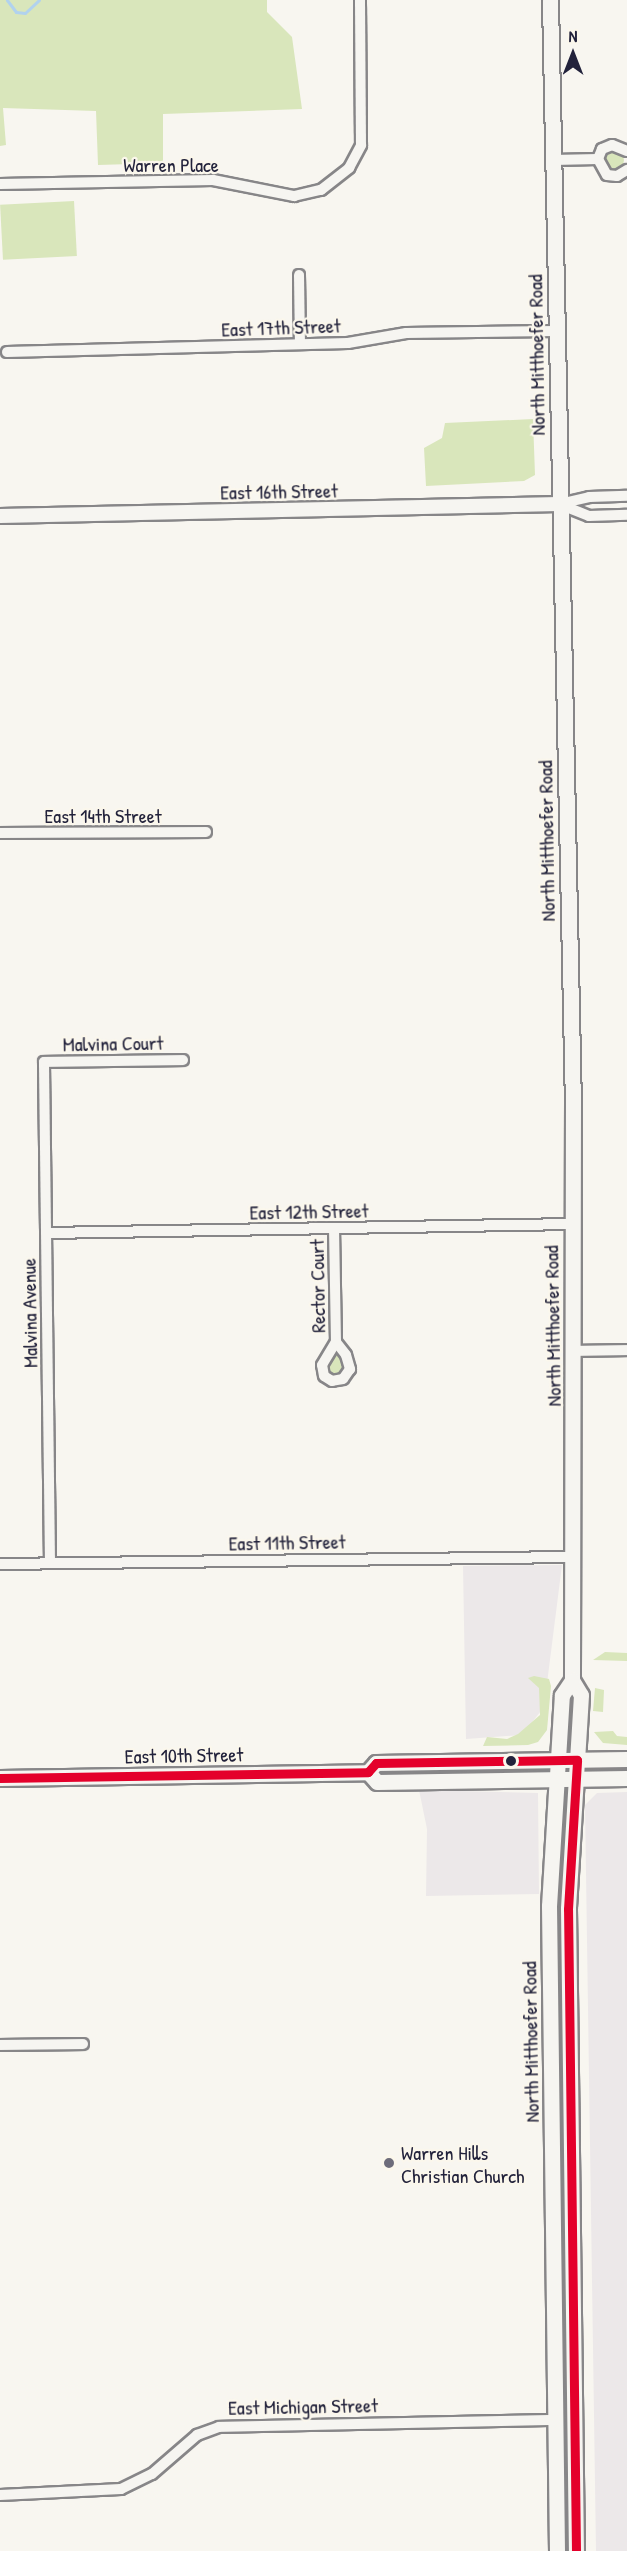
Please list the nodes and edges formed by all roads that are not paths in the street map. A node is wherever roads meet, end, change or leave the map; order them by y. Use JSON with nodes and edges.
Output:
{"nodes":[{"id":1,"x":360,"y":0,"type":"edge"},
{"id":2,"x":550,"y":0,"type":"edge"},
{"id":3,"x":627,"y":151,"type":"edge"},
{"id":4,"x":597,"y":159,"type":"junction"},
{"id":5,"x":553,"y":160,"type":"junction"},
{"id":6,"x":627,"y":170,"type":"edge"},
{"id":7,"x":0,"y":184,"type":"edge"},
{"id":8,"x":299,"y":275,"type":"dead end"},
{"id":9,"x":556,"y":331,"type":"junction"},
{"id":10,"x":300,"y":344,"type":"junction"},
{"id":11,"x":7,"y":352,"type":"dead end"},
{"id":12,"x":627,"y":496,"type":"edge"},
{"id":13,"x":559,"y":504,"type":"junction"},
{"id":14,"x":627,"y":515,"type":"edge"},
{"id":15,"x":0,"y":516,"type":"edge"},
{"id":16,"x":206,"y":832,"type":"dead end"},
{"id":17,"x":0,"y":833,"type":"edge"},
{"id":18,"x":183,"y":1060,"type":"dead end"},
{"id":19,"x":44,"y":1062,"type":"joint"},
{"id":20,"x":572,"y":1224,"type":"junction"},
{"id":21,"x":334,"y":1228,"type":"junction"},
{"id":22,"x":46,"y":1233,"type":"junction"},
{"id":23,"x":336,"y":1342,"type":"dead end"},
{"id":24,"x":627,"y":1350,"type":"edge"},
{"id":25,"x":574,"y":1351,"type":"junction"},
{"id":26,"x":575,"y":1557,"type":"junction"},
{"id":27,"x":0,"y":1563,"type":"edge"},
{"id":28,"x":50,"y":1563,"type":"junction"},
{"id":29,"x":572,"y":1680,"type":"junction"},
{"id":30,"x":627,"y":1759,"type":"edge"},
{"id":31,"x":557,"y":1760,"type":"junction"},
{"id":32,"x":577,"y":1760,"type":"junction"},
{"id":33,"x":368,"y":1772,"type":"junction"},
{"id":34,"x":0,"y":1778,"type":"edge"},
{"id":35,"x":627,"y":1778,"type":"edge"},
{"id":36,"x":556,"y":1779,"type":"junction"},
{"id":37,"x":576,"y":1779,"type":"junction"},
{"id":38,"x":550,"y":1901,"type":"junction"},
{"id":39,"x":569,"y":1958,"type":"junction"},
{"id":40,"x":83,"y":2044,"type":"dead end"},
{"id":41,"x":0,"y":2045,"type":"edge"},
{"id":42,"x":556,"y":2420,"type":"junction"},
{"id":43,"x":0,"y":2495,"type":"edge"},
{"id":44,"x":557,"y":2551,"type":"edge"},
{"id":45,"x":576,"y":2551,"type":"edge"}],
"edges":[{"from":1,"to":7,"type":"street","name":"Warren Place"},
{"from":2,"to":5,"type":"main road","name":"North Mitthoefer Road"},
{"from":3,"to":4,"type":"street"},
{"from":4,"to":5,"type":"street"},
{"from":4,"to":6,"type":"street"},
{"from":5,"to":9,"type":"main road","name":"North Mitthoefer Road"},
{"from":8,"to":10,"type":"street"},
{"from":9,"to":10,"type":"street","name":"East 17th Street"},
{"from":9,"to":13,"type":"main road","name":"North Mitthoefer Road"},
{"from":10,"to":11,"type":"street","name":"East 17th Street"},
{"from":12,"to":13,"type":"street"},
{"from":13,"to":14,"type":"street"},
{"from":13,"to":15,"type":"street","name":"East 16th Street"},
{"from":13,"to":20,"type":"main road","name":"North Mitthoefer Road"},
{"from":16,"to":17,"type":"street","name":"East 14th Street"},
{"from":18,"to":19,"type":"street","name":"Malvina Court"},
{"from":19,"to":22,"type":"street","name":"Malvina Avenue"},
{"from":20,"to":21,"type":"street","name":"East 12th Street"},
{"from":20,"to":25,"type":"main road","name":"North Mitthoefer Road"},
{"from":21,"to":22,"type":"street","name":"East 12th Street"},
{"from":21,"to":23,"type":"street","name":"Rector Court"},
{"from":22,"to":28,"type":"street","name":"Malvina Avenue"},
{"from":24,"to":25,"type":"street"},
{"from":25,"to":26,"type":"main road","name":"North Mitthoefer Road"},
{"from":26,"to":28,"type":"street","name":"East 11th Street"},
{"from":26,"to":29,"type":"main road","name":"North Mitthoefer Road"},
{"from":27,"to":28,"type":"street","name":"East 11th Street"},
{"from":29,"to":31,"type":"main road","name":"North Mitthoefer Road"},
{"from":29,"to":32,"type":"main road","name":"North Mitthoefer Road"},
{"from":30,"to":32,"type":"main road","name":"East 10th Street"},
{"from":31,"to":32,"type":"main road","name":"East 10th Street"},
{"from":31,"to":33,"type":"main road","name":"East 10th Street"},
{"from":31,"to":36,"type":"main road","name":"North Mitthoefer Road"},
{"from":32,"to":37,"type":"main road","name":"North Mitthoefer Road"},
{"from":33,"to":34,"type":"main road","name":"East 10th Street"},
{"from":33,"to":36,"type":"main road","name":"East 10th Street"},
{"from":35,"to":37,"type":"main road","name":"East 10th Street"},
{"from":36,"to":37,"type":"main road","name":"East 10th Street"},
{"from":36,"to":38,"type":"main road","name":"North Mitthoefer Road"},
{"from":37,"to":39,"type":"main road","name":"North Mitthoefer Road"},
{"from":38,"to":39,"type":"main road"},
{"from":38,"to":42,"type":"main road","name":"North Mitthoefer Road"},
{"from":39,"to":45,"type":"main road","name":"North Mitthoefer Road"},
{"from":40,"to":41,"type":"street"},
{"from":42,"to":43,"type":"street","name":"East Michigan Street"},
{"from":42,"to":44,"type":"main road","name":"North Mitthoefer Road"}]}
